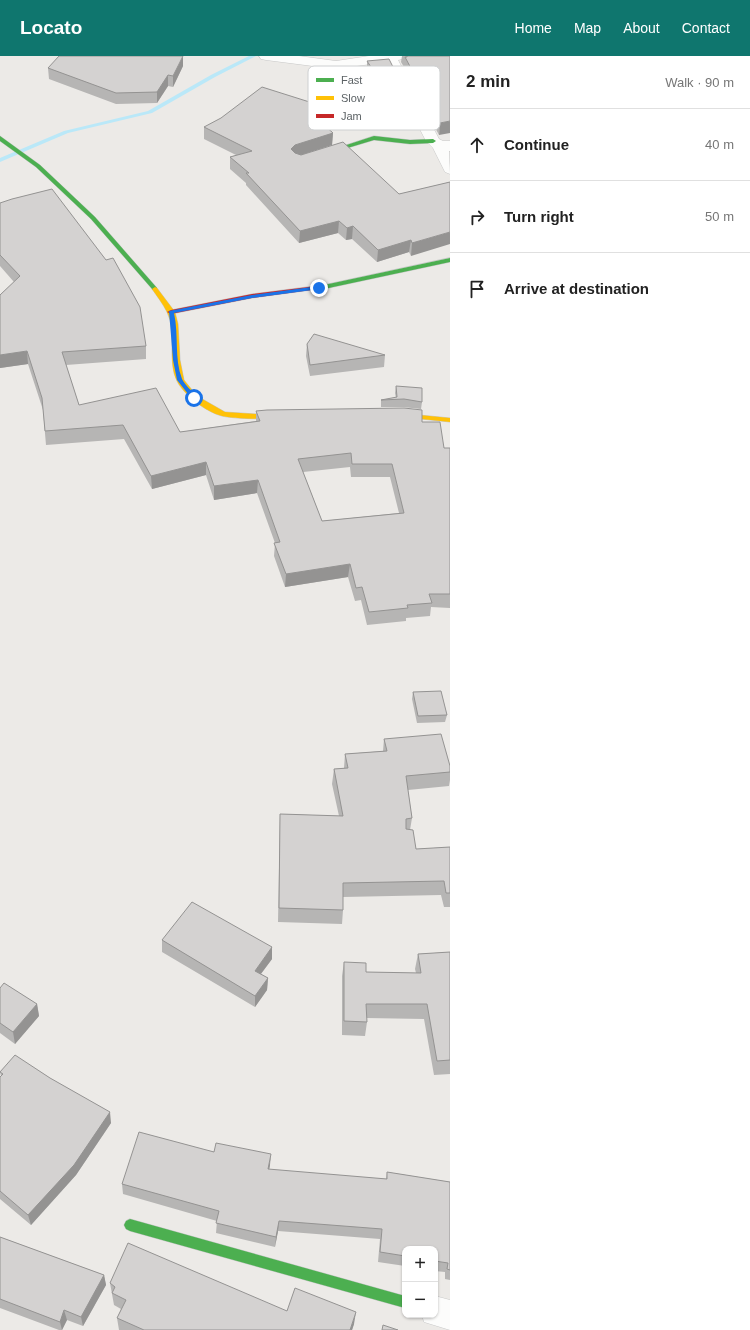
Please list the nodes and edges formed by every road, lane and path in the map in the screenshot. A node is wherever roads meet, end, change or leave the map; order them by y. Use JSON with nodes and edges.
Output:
{"nodes":[{"id":1,"x":266,"y":56,"type":"edge"},
{"id":2,"x":394,"y":57,"type":"edge"},
{"id":3,"x":399,"y":66,"type":"edge"},
{"id":4,"x":433,"y":130,"type":"edge"},
{"id":5,"x":0,"y":138,"type":"edge"},
{"id":6,"x":441,"y":144,"type":"edge"},
{"id":7,"x":307,"y":158,"type":"edge"},
{"id":8,"x":450,"y":169,"type":"edge"},
{"id":9,"x":450,"y":260,"type":"edge"},
{"id":10,"x":171,"y":312,"type":"junction"},
{"id":11,"x":380,"y":414,"type":"edge"},
{"id":12,"x":297,"y":415,"type":"edge"},
{"id":13,"x":450,"y":420,"type":"edge"},
{"id":14,"x":130,"y":1225,"type":"dead end"},
{"id":15,"x":402,"y":1301,"type":"edge"},
{"id":16,"x":438,"y":1312,"type":"edge"},
{"id":17,"x":450,"y":1315,"type":"edge"}],
"edges":[{"from":1,"to":2,"type":"street"},
{"from":2,"to":3,"type":"street"},
{"from":4,"to":6,"type":"street"},
{"from":5,"to":10,"type":"street"},
{"from":6,"to":7,"type":"street"},
{"from":6,"to":8,"type":"street"},
{"from":9,"to":10,"type":"street"},
{"from":10,"to":12,"type":"street"},
{"from":11,"to":13,"type":"street"},
{"from":14,"to":15,"type":"street"},
{"from":16,"to":17,"type":"street"}]}
